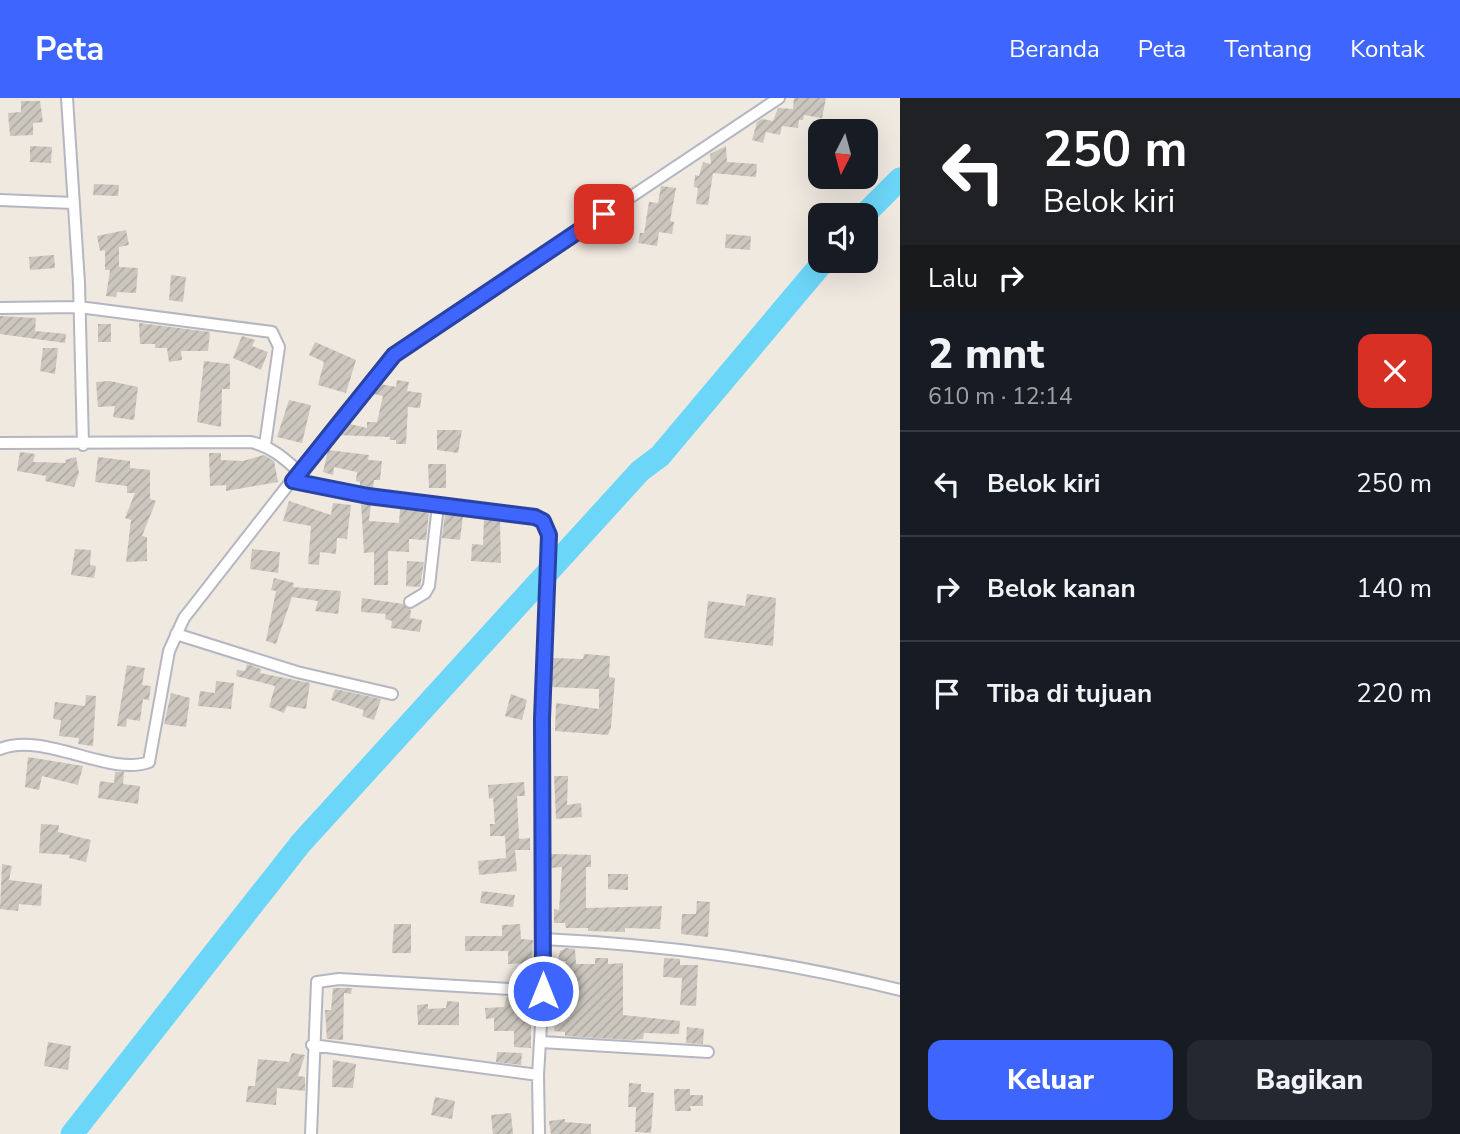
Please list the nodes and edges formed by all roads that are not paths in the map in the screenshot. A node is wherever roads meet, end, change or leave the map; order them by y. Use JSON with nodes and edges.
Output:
{"nodes":[{"id":1,"x":67,"y":98,"type":"edge"},
{"id":2,"x":779,"y":98,"type":"edge"},
{"id":3,"x":0,"y":200,"type":"edge"},
{"id":4,"x":74,"y":203,"type":"junction"},
{"id":5,"x":79,"y":307,"type":"junction"},
{"id":6,"x":0,"y":308,"type":"edge"},
{"id":7,"x":0,"y":443,"type":"edge"},
{"id":8,"x":83,"y":445,"type":"junction"},
{"id":9,"x":265,"y":445,"type":"junction"},
{"id":10,"x":295,"y":476,"type":"junction"},
{"id":11,"x":438,"y":505,"type":"junction"},
{"id":12,"x":410,"y":602,"type":"dead end"},
{"id":13,"x":176,"y":634,"type":"junction"},
{"id":14,"x":392,"y":694,"type":"dead end"},
{"id":15,"x":0,"y":749,"type":"edge"},
{"id":16,"x":543,"y":939,"type":"junction"},
{"id":17,"x":900,"y":989,"type":"edge"},
{"id":18,"x":543,"y":991,"type":"junction"},
{"id":19,"x":541,"y":1042,"type":"junction"},
{"id":20,"x":312,"y":1045,"type":"junction"},
{"id":21,"x":708,"y":1052,"type":"dead end"},
{"id":22,"x":538,"y":1075,"type":"junction"},
{"id":23,"x":311,"y":1134,"type":"edge"},
{"id":24,"x":539,"y":1134,"type":"edge"}],
"edges":[{"from":1,"to":4,"type":"street"},
{"from":2,"to":10,"type":"street"},
{"from":3,"to":4,"type":"street"},
{"from":4,"to":5,"type":"street"},
{"from":5,"to":6,"type":"street"},
{"from":5,"to":8,"type":"street"},
{"from":5,"to":9,"type":"street"},
{"from":7,"to":8,"type":"street"},
{"from":8,"to":9,"type":"street"},
{"from":9,"to":10,"type":"street"},
{"from":10,"to":11,"type":"street"},
{"from":10,"to":13,"type":"street"},
{"from":11,"to":12,"type":"street"},
{"from":11,"to":16,"type":"street"},
{"from":13,"to":14,"type":"street"},
{"from":13,"to":15,"type":"street"},
{"from":16,"to":17,"type":"street"},
{"from":16,"to":18,"type":"street"},
{"from":18,"to":19,"type":"street"},
{"from":18,"to":20,"type":"street"},
{"from":19,"to":21,"type":"street"},
{"from":19,"to":22,"type":"street"},
{"from":20,"to":22,"type":"street"},
{"from":20,"to":23,"type":"street"},
{"from":22,"to":24,"type":"street"}]}
